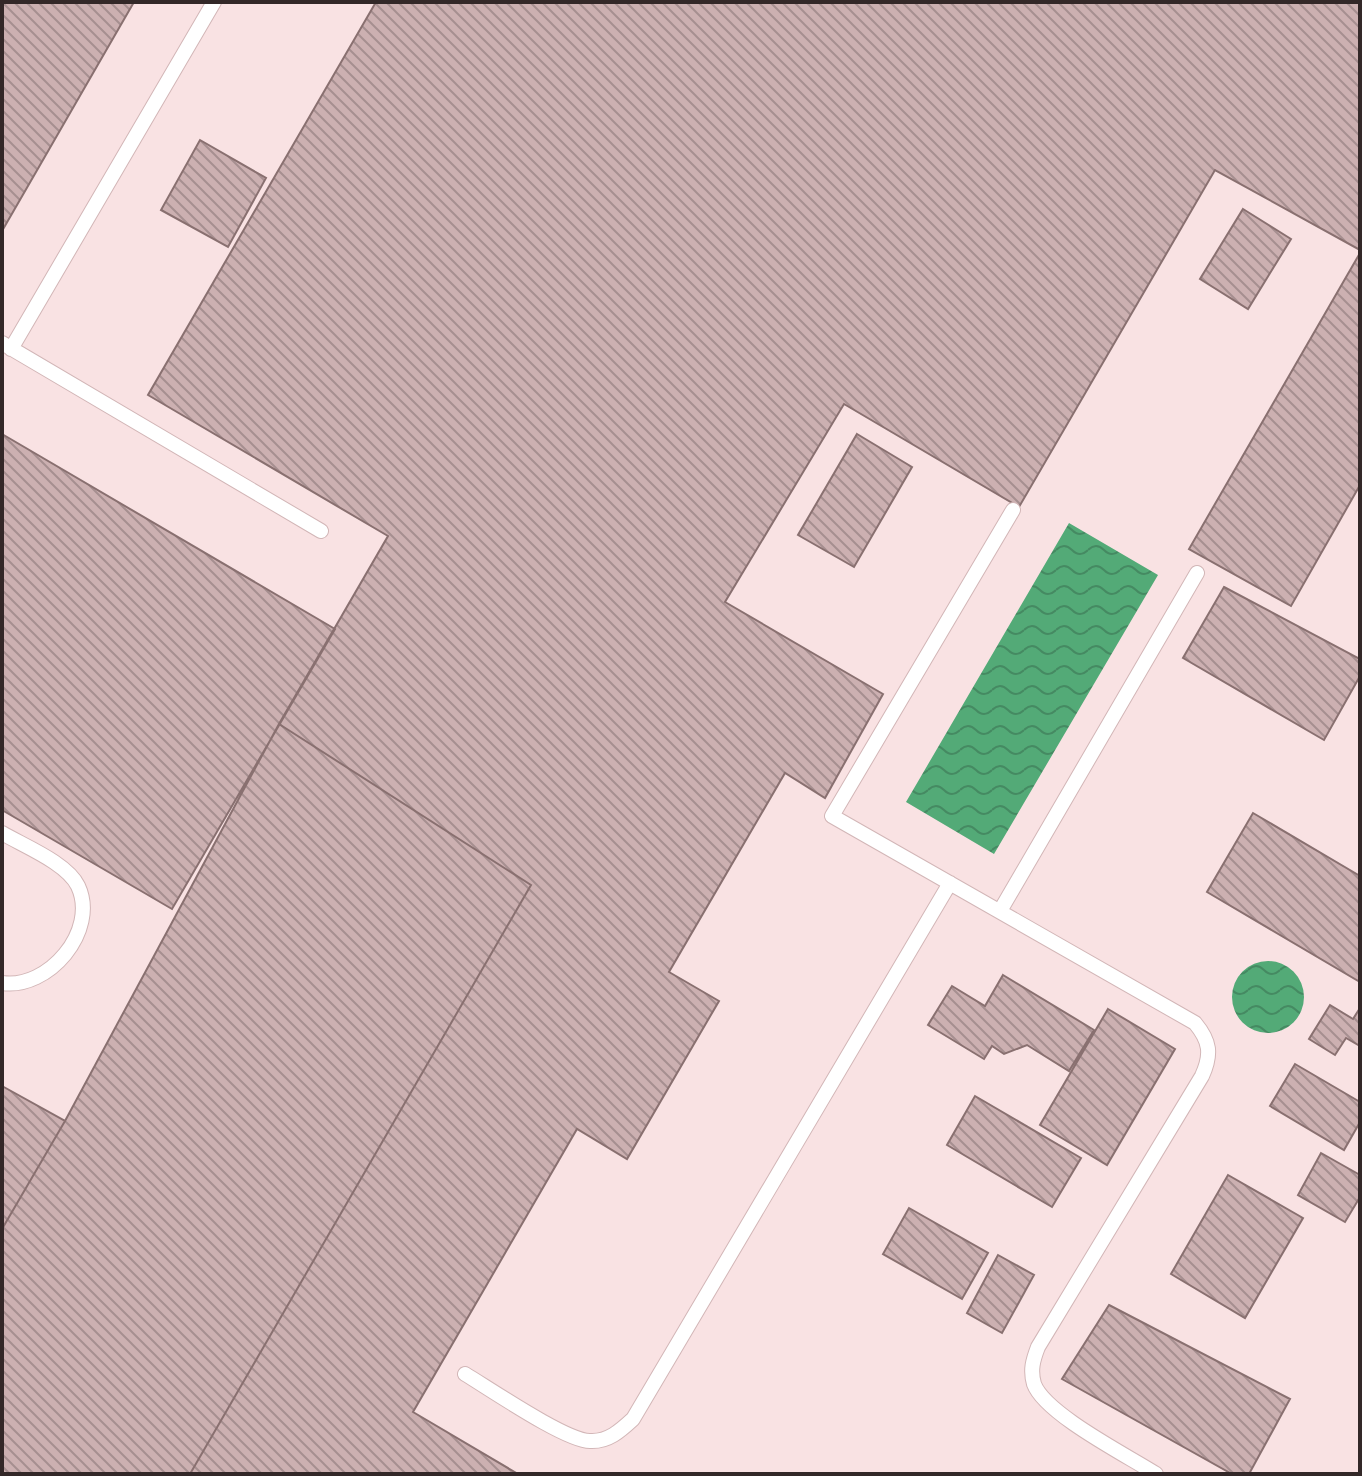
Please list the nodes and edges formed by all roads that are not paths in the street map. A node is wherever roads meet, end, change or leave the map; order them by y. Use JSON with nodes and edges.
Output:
{"nodes":[{"id":1,"x":214,"y":2,"type":"edge"},
{"id":2,"x":6,"y":346,"type":"edge"},
{"id":3,"x":1013,"y":510,"type":"dead end"},
{"id":4,"x":321,"y":531,"type":"dead end"},
{"id":5,"x":1197,"y":573,"type":"dead end"},
{"id":6,"x":2,"y":833,"type":"edge"},
{"id":7,"x":950,"y":883,"type":"junction"},
{"id":8,"x":1000,"y":911,"type":"junction"},
{"id":9,"x":2,"y":983,"type":"edge"},
{"id":10,"x":465,"y":1374,"type":"dead end"},
{"id":11,"x":1156,"y":1474,"type":"edge"}],
"edges":[{"from":1,"to":2,"type":"lane"},
{"from":2,"to":4,"type":"lane"},
{"from":3,"to":7,"type":"lane"},
{"from":5,"to":8,"type":"lane"},
{"from":6,"to":9,"type":"lane"},
{"from":7,"to":8,"type":"lane"},
{"from":7,"to":10,"type":"lane"},
{"from":8,"to":11,"type":"lane"}]}
